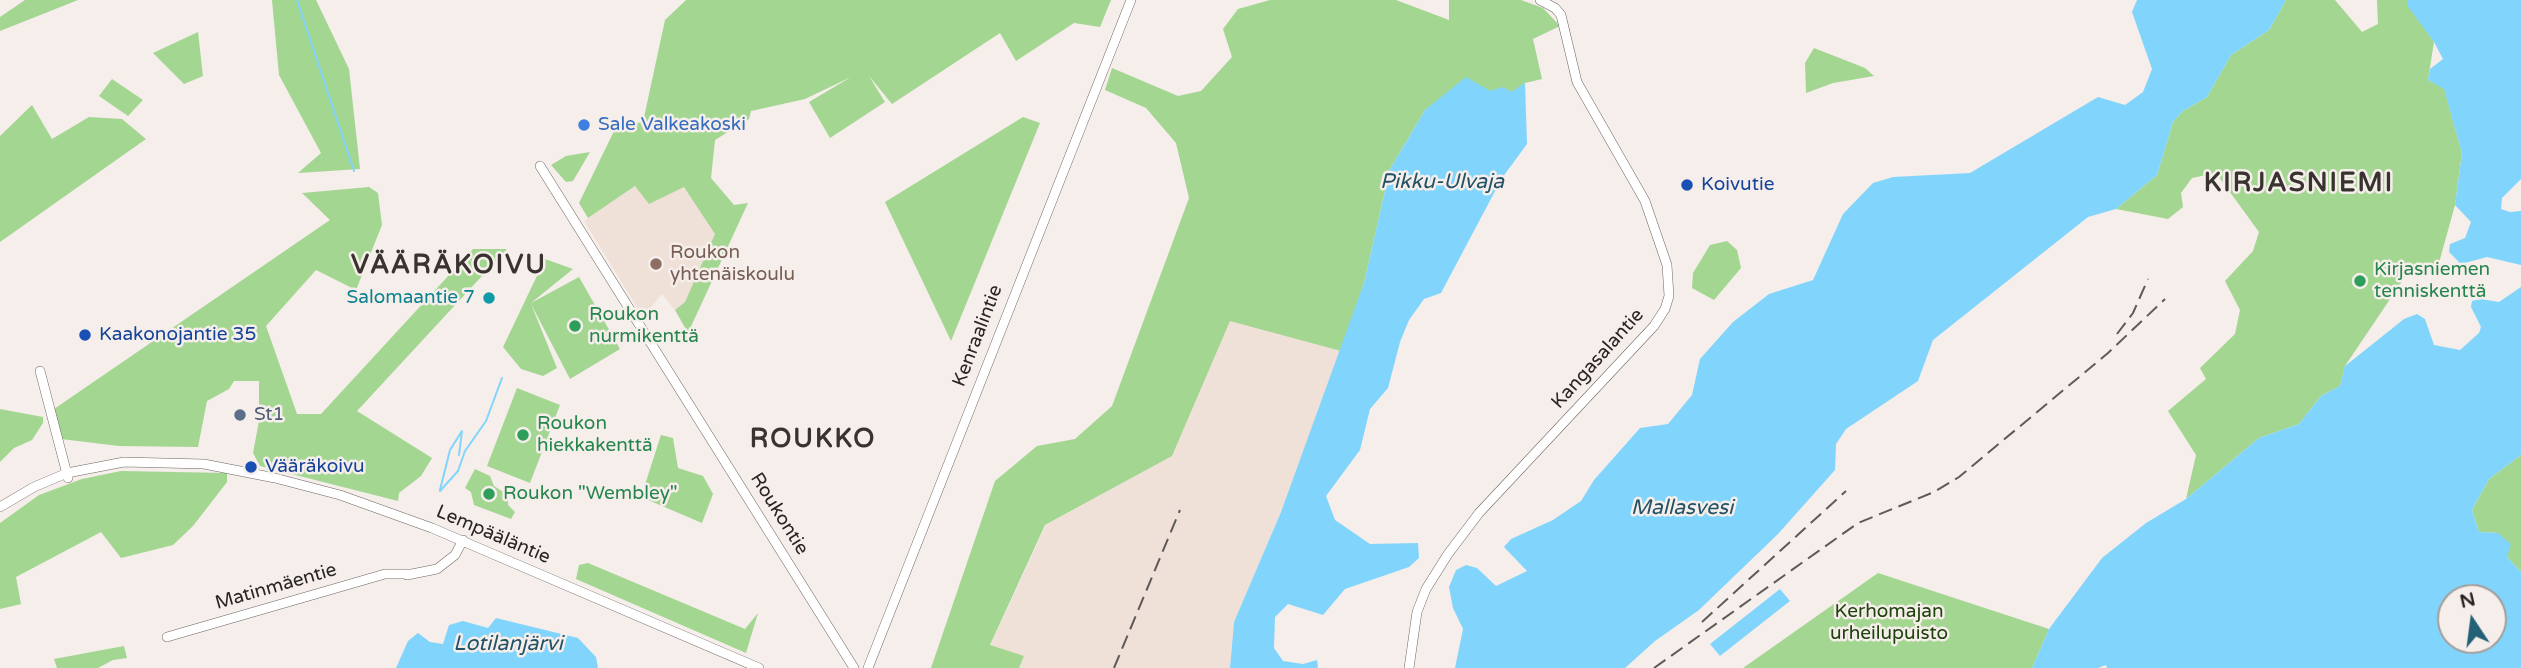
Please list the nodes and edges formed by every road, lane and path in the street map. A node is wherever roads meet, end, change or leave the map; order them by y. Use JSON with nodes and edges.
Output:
{"nodes":[{"id":1,"x":1131,"y":0,"type":"edge"},
{"id":2,"x":1540,"y":0,"type":"edge"},
{"id":3,"x":540,"y":166,"type":"dead end"},
{"id":4,"x":40,"y":371,"type":"dead end"},
{"id":5,"x":68,"y":476,"type":"junction"},
{"id":6,"x":0,"y":507,"type":"edge"},
{"id":7,"x":0,"y":514,"type":"edge"},
{"id":8,"x":459,"y":539,"type":"junction"},
{"id":9,"x":167,"y":637,"type":"dead end"},
{"id":10,"x":872,"y":654,"type":"junction"},
{"id":11,"x":748,"y":663,"type":"junction"},
{"id":12,"x":759,"y":668,"type":"edge"},
{"id":13,"x":770,"y":668,"type":"edge"},
{"id":14,"x":854,"y":668,"type":"edge"},
{"id":15,"x":860,"y":668,"type":"edge"},
{"id":16,"x":868,"y":668,"type":"edge"},
{"id":17,"x":1409,"y":668,"type":"edge"}],
"edges":[{"from":1,"to":10,"type":"street","name":"Kenraalintie"},
{"from":2,"to":17,"type":"street","name":"Kangasalantie"},
{"from":3,"to":14,"type":"street","name":"Roukontie"},
{"from":4,"to":5,"type":"street"},
{"from":5,"to":6,"type":"street","name":"Lempääläntie"},
{"from":5,"to":7,"type":"street","name":"Lempääläntie"},
{"from":5,"to":8,"type":"street","name":"Lempääläntie"},
{"from":8,"to":9,"type":"street","name":"Matinmäentie"},
{"from":8,"to":11,"type":"street","name":"Lempääläntie"},
{"from":10,"to":15,"type":"street","name":"Kenraalintie"},
{"from":10,"to":16,"type":"street","name":"Kenraalintie"},
{"from":11,"to":12,"type":"street","name":"Lempääläntie"},
{"from":11,"to":13,"type":"street","name":"Lempääläntie"}]}
